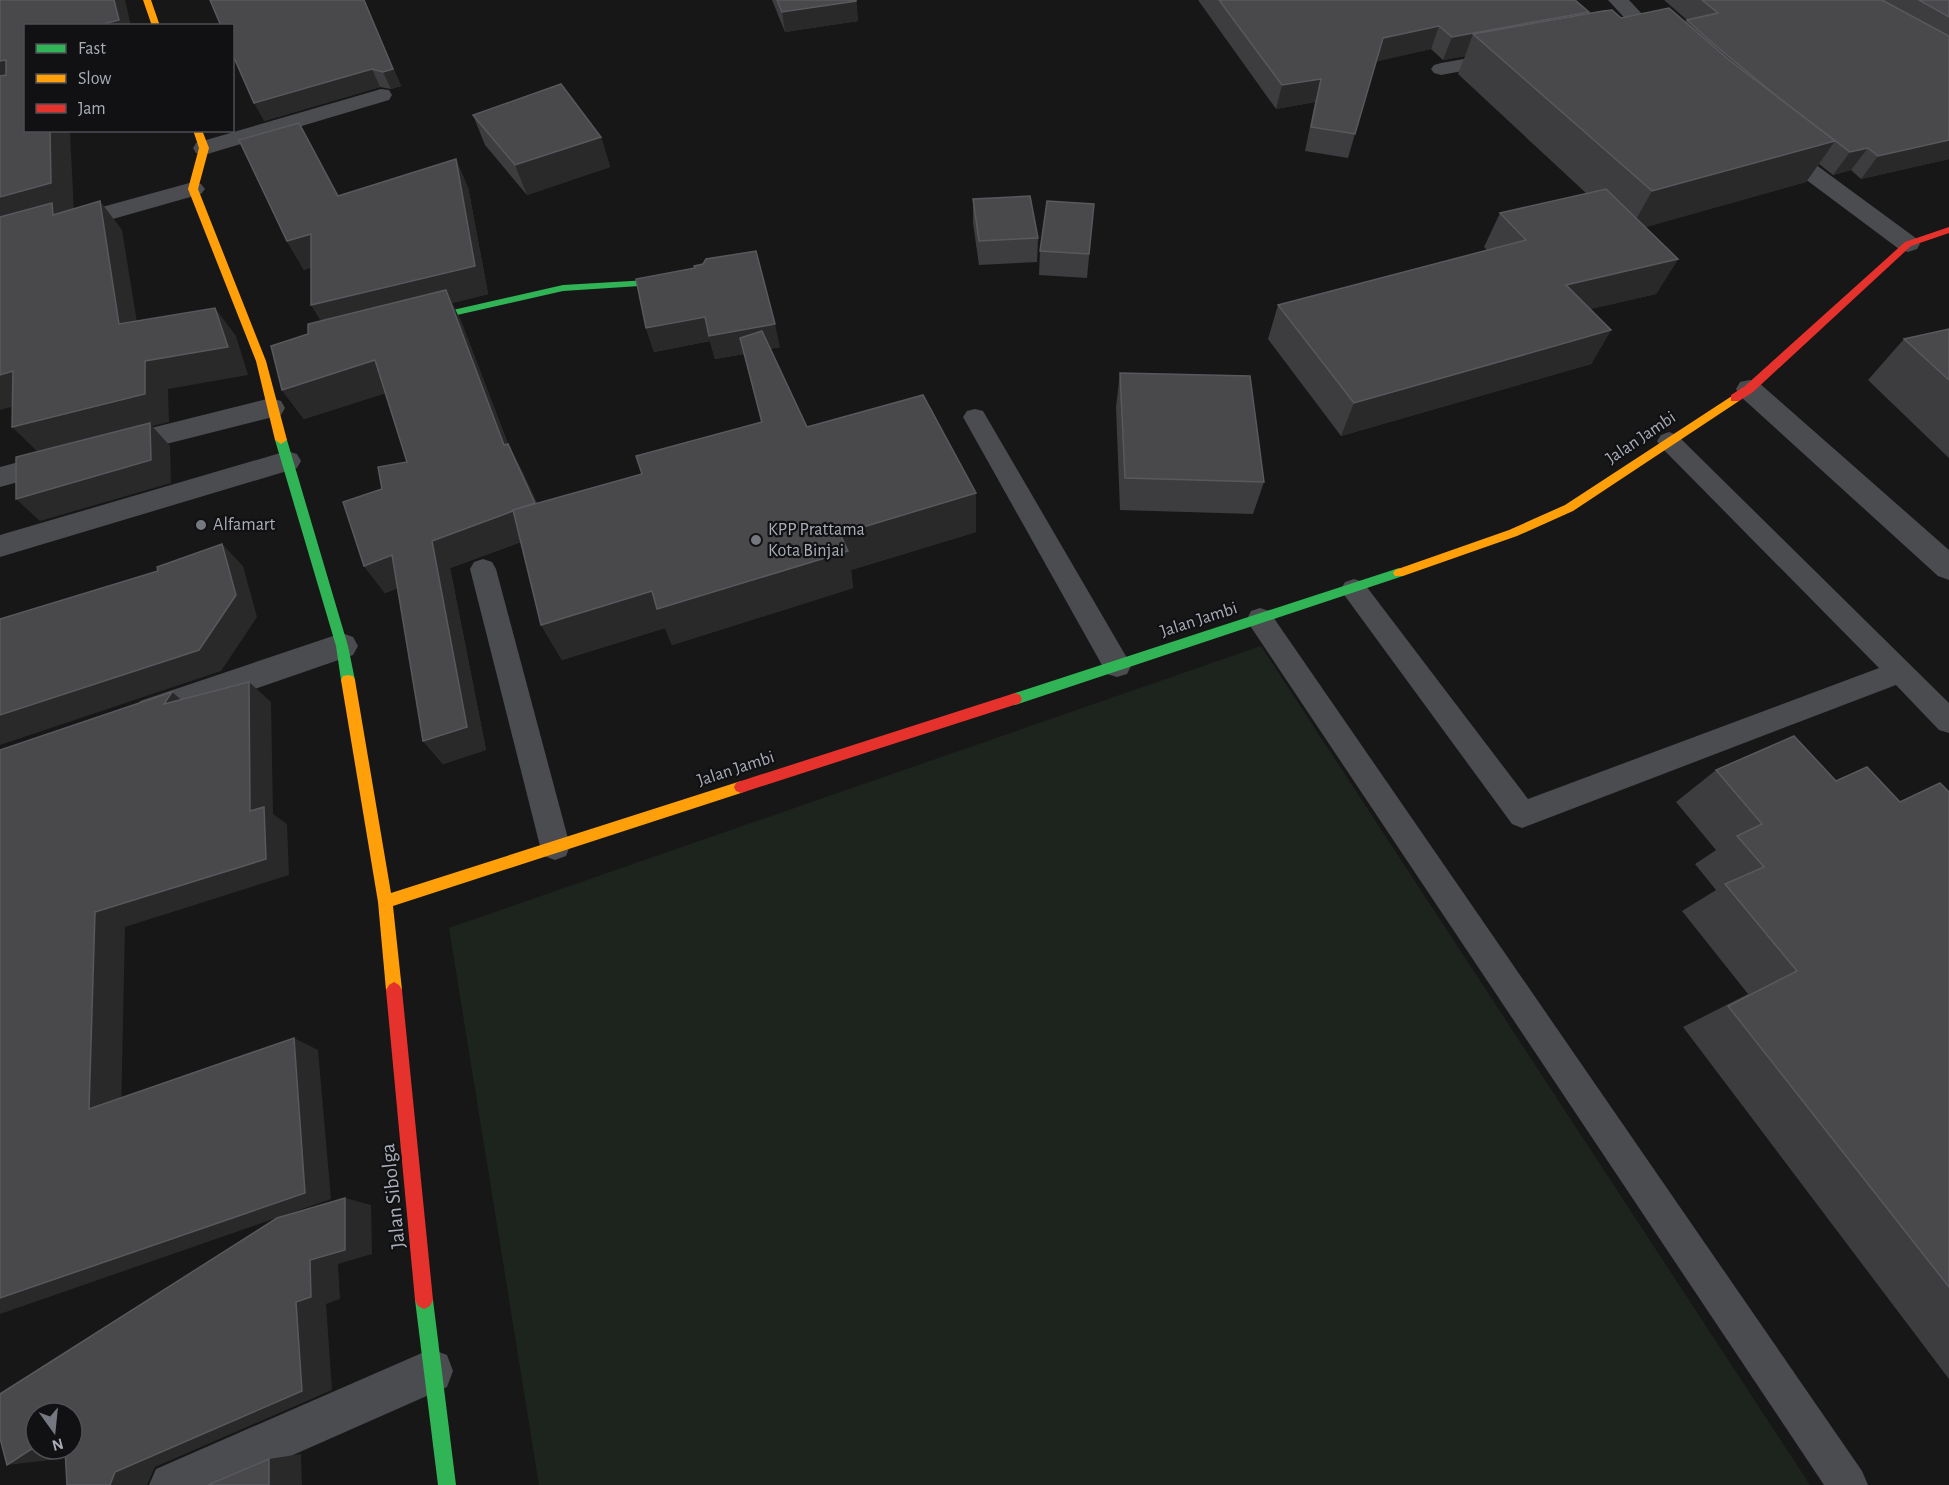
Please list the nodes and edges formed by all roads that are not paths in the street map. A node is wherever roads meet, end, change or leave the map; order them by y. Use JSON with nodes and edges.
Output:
{"nodes":[{"id":1,"x":147,"y":0,"type":"edge"},
{"id":2,"x":1618,"y":0,"type":"edge"},
{"id":3,"x":155,"y":24,"type":"edge"},
{"id":4,"x":1529,"y":53,"type":"edge"},
{"id":5,"x":1676,"y":59,"type":"edge"},
{"id":6,"x":1441,"y":69,"type":"dead end"},
{"id":7,"x":381,"y":95,"type":"dead end"},
{"id":8,"x":1757,"y":130,"type":"edge"},
{"id":9,"x":234,"y":131,"type":"edge"},
{"id":10,"x":230,"y":132,"type":"edge"},
{"id":11,"x":201,"y":139,"type":"edge"},
{"id":12,"x":193,"y":189,"type":"junction"},
{"id":13,"x":1949,"y":230,"type":"edge"},
{"id":14,"x":0,"y":243,"type":"edge"},
{"id":15,"x":1908,"y":244,"type":"junction"},
{"id":16,"x":698,"y":280,"type":"edge"},
{"id":17,"x":397,"y":326,"type":"edge"},
{"id":18,"x":1749,"y":389,"type":"junction"},
{"id":19,"x":271,"y":408,"type":"junction"},
{"id":20,"x":975,"y":417,"type":"dead end"},
{"id":21,"x":1669,"y":441,"type":"junction"},
{"id":22,"x":287,"y":460,"type":"junction"},
{"id":23,"x":0,"y":477,"type":"edge"},
{"id":24,"x":0,"y":546,"type":"edge"},
{"id":25,"x":483,"y":568,"type":"dead end"},
{"id":26,"x":1949,"y":568,"type":"edge"},
{"id":27,"x":1354,"y":589,"type":"junction"},
{"id":28,"x":1260,"y":619,"type":"junction"},
{"id":29,"x":342,"y":646,"type":"junction"},
{"id":30,"x":1117,"y":666,"type":"junction"},
{"id":31,"x":1900,"y":672,"type":"junction"},
{"id":32,"x":122,"y":721,"type":"edge"},
{"id":33,"x":1949,"y":721,"type":"edge"},
{"id":34,"x":555,"y":846,"type":"junction"},
{"id":35,"x":385,"y":902,"type":"junction"},
{"id":36,"x":431,"y":1371,"type":"junction"},
{"id":37,"x":172,"y":1485,"type":"edge"},
{"id":38,"x":447,"y":1485,"type":"edge"},
{"id":39,"x":1848,"y":1485,"type":"edge"}],
"edges":[{"from":1,"to":3,"type":"street"},
{"from":2,"to":5,"type":"street"},
{"from":4,"to":6,"type":"street"},
{"from":7,"to":9,"type":"street"},
{"from":8,"to":15,"type":"street"},
{"from":10,"to":11,"type":"street"},
{"from":11,"to":12,"type":"street"},
{"from":12,"to":14,"type":"street"},
{"from":12,"to":19,"type":"street","name":"Jalan Sibolga"},
{"from":13,"to":15,"type":"street","name":"Jalan Jambi"},
{"from":15,"to":18,"type":"street","name":"Jalan Jambi"},
{"from":16,"to":17,"type":"street"},
{"from":18,"to":21,"type":"street","name":"Jalan Jambi"},
{"from":18,"to":26,"type":"street"},
{"from":19,"to":22,"type":"street","name":"Jalan Sibolga"},
{"from":19,"to":23,"type":"street"},
{"from":20,"to":30,"type":"lane"},
{"from":21,"to":27,"type":"street","name":"Jalan Jambi"},
{"from":21,"to":31,"type":"lane"},
{"from":22,"to":24,"type":"street"},
{"from":22,"to":29,"type":"street","name":"Jalan Sibolga"},
{"from":25,"to":34,"type":"lane"},
{"from":27,"to":28,"type":"street","name":"Jalan Jambi"},
{"from":27,"to":31,"type":"lane"},
{"from":28,"to":30,"type":"street","name":"Jalan Jambi"},
{"from":28,"to":39,"type":"lane"},
{"from":29,"to":32,"type":"street"},
{"from":29,"to":35,"type":"street","name":"Jalan Sibolga"},
{"from":30,"to":34,"type":"street","name":"Jalan Jambi"},
{"from":31,"to":33,"type":"lane"},
{"from":34,"to":35,"type":"street","name":"Jalan Jambi"},
{"from":35,"to":36,"type":"street","name":"Jalan Sibolga"},
{"from":36,"to":37,"type":"street"},
{"from":36,"to":38,"type":"street","name":"Jalan Sibolga"}]}
